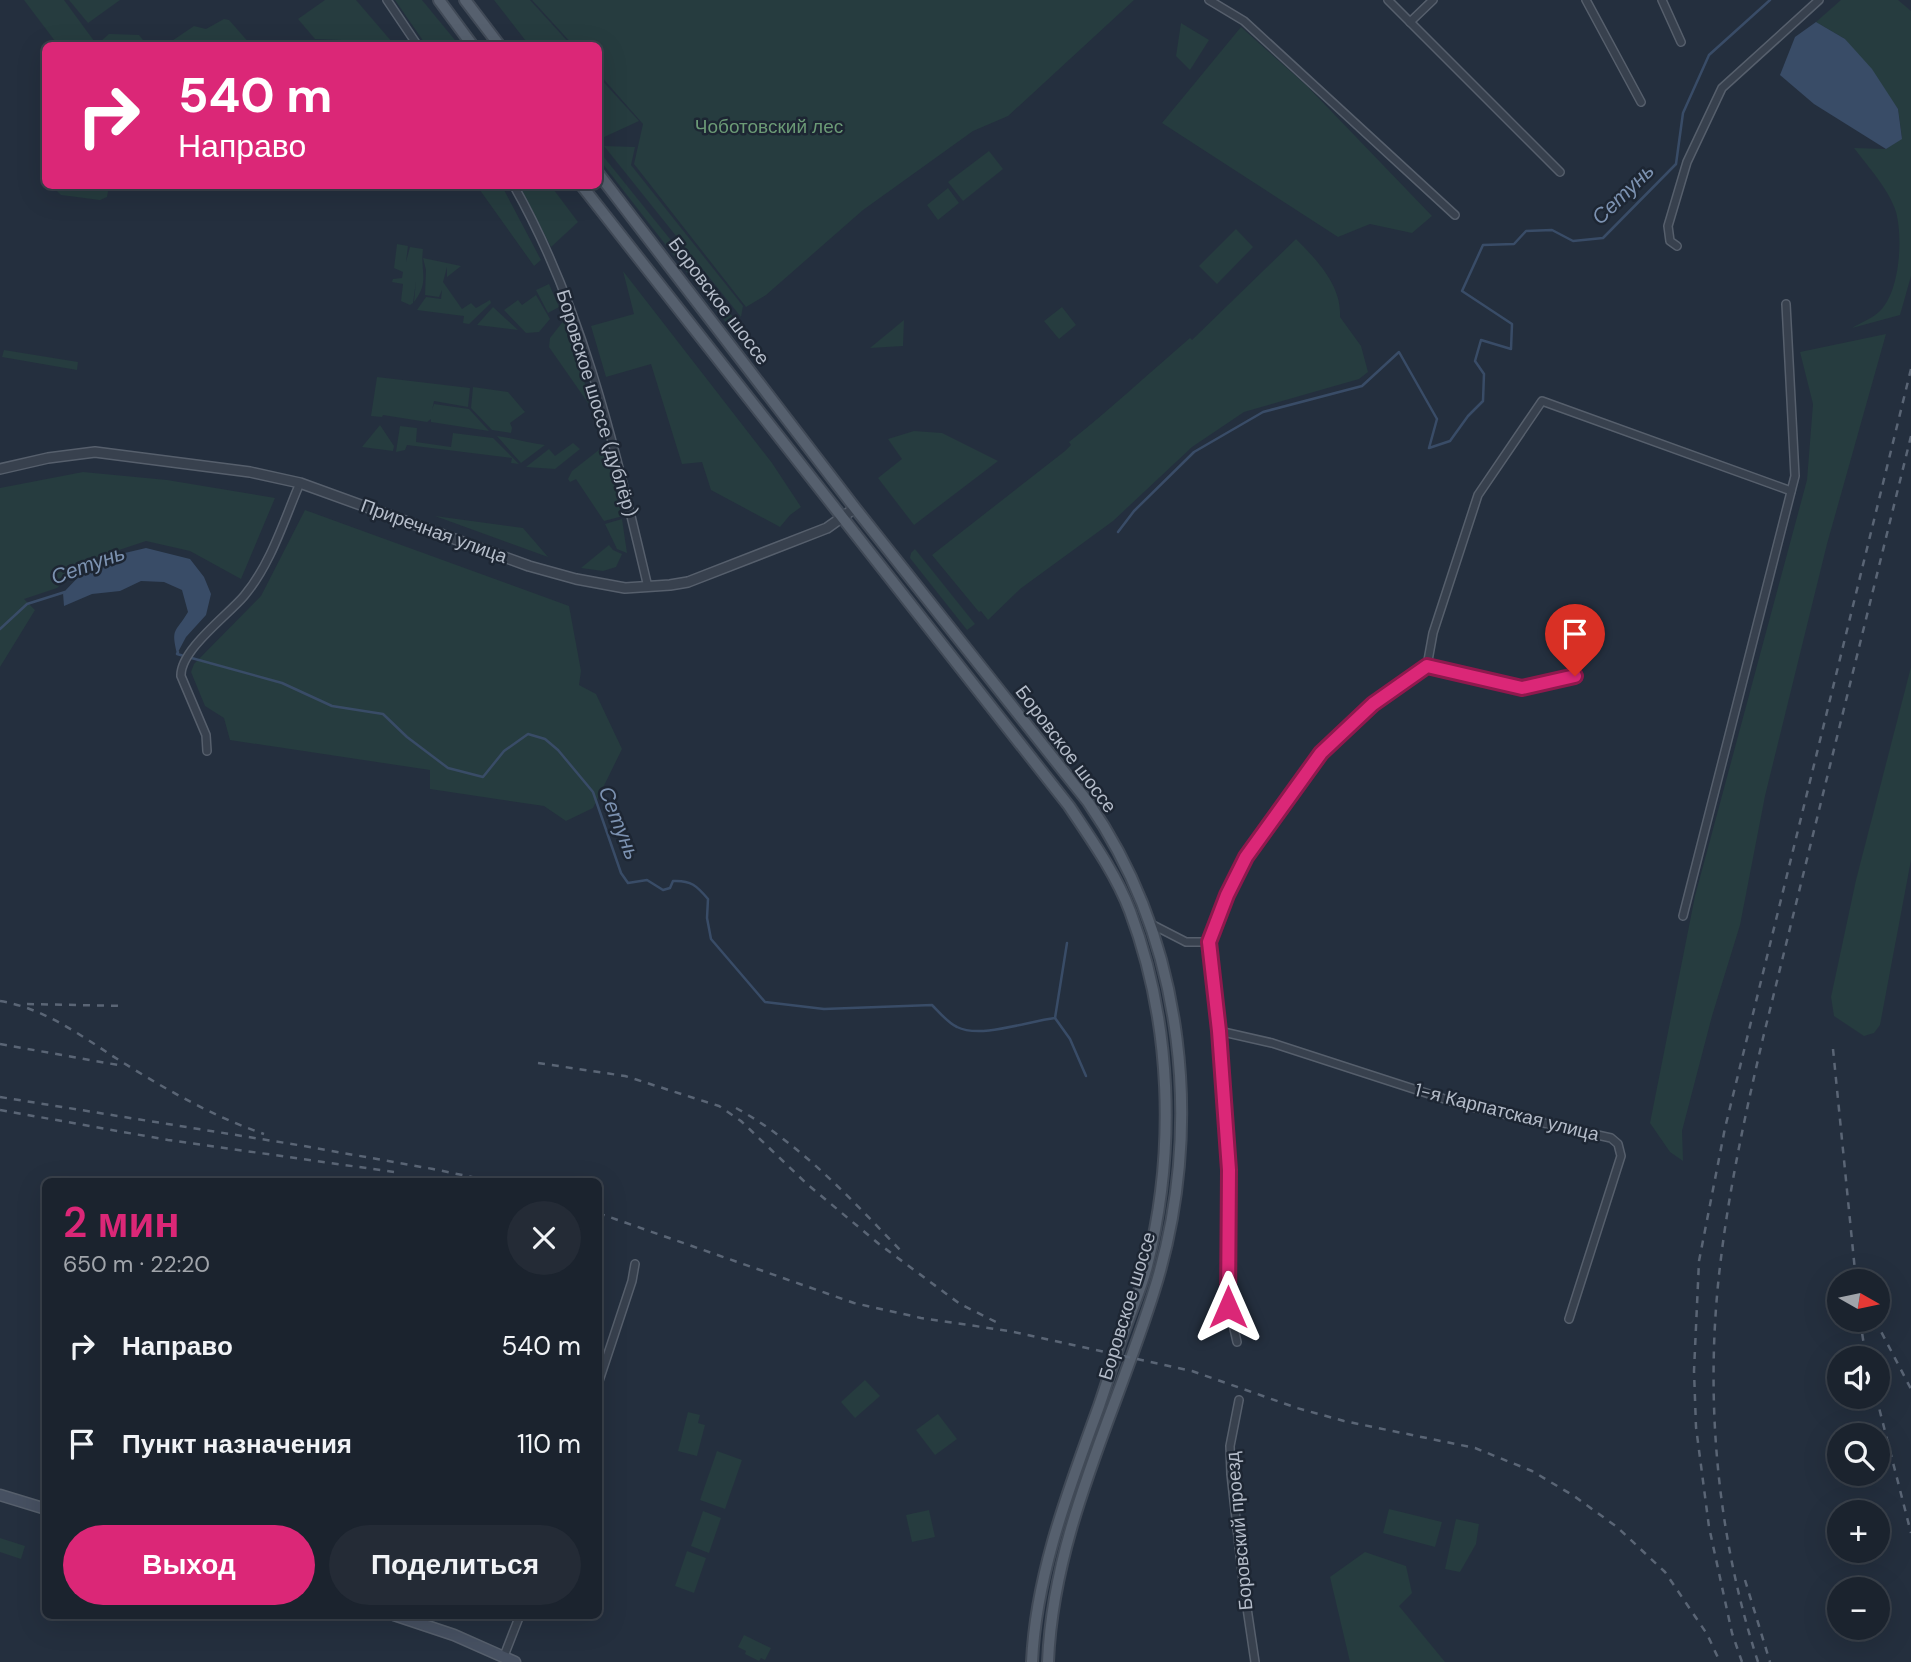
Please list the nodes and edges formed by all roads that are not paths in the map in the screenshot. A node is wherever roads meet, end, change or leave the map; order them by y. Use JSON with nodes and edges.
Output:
{"nodes":[{"id":1,"x":387,"y":0,"type":"edge"},
{"id":2,"x":439,"y":0,"type":"edge"},
{"id":3,"x":465,"y":0,"type":"edge"},
{"id":4,"x":1209,"y":0,"type":"edge"},
{"id":5,"x":1388,"y":0,"type":"edge"},
{"id":6,"x":1433,"y":0,"type":"edge"},
{"id":7,"x":1586,"y":0,"type":"edge"},
{"id":8,"x":1662,"y":0,"type":"edge"},
{"id":9,"x":1819,"y":0,"type":"edge"},
{"id":10,"x":1410,"y":22,"type":"junction"},
{"id":11,"x":415,"y":42,"type":"edge"},
{"id":12,"x":470,"y":42,"type":"edge"},
{"id":13,"x":497,"y":42,"type":"edge"},
{"id":14,"x":1681,"y":42,"type":"dead end"},
{"id":15,"x":1641,"y":102,"type":"dead end"},
{"id":16,"x":1560,"y":172,"type":"dead end"},
{"id":17,"x":602,"y":178,"type":"edge"},
{"id":18,"x":515,"y":189,"type":"edge"},
{"id":19,"x":584,"y":189,"type":"edge"},
{"id":20,"x":1455,"y":215,"type":"dead end"},
{"id":21,"x":1677,"y":246,"type":"dead end"},
{"id":22,"x":1786,"y":304,"type":"dead end"},
{"id":23,"x":0,"y":469,"type":"edge"},
{"id":24,"x":300,"y":483,"type":"junction"},
{"id":25,"x":1791,"y":491,"type":"junction"},
{"id":26,"x":855,"y":508,"type":"junction"},
{"id":27,"x":841,"y":519,"type":"junction"},
{"id":28,"x":648,"y":587,"type":"junction"},
{"id":29,"x":1427,"y":666,"type":"junction"},
{"id":30,"x":1575,"y":676,"type":"dead end"},
{"id":31,"x":207,"y":751,"type":"dead end"},
{"id":32,"x":1683,"y":916,"type":"dead end"},
{"id":33,"x":1149,"y":923,"type":"junction"},
{"id":34,"x":1209,"y":942,"type":"junction"},
{"id":35,"x":1219,"y":1031,"type":"junction"},
{"id":36,"x":635,"y":1264,"type":"dead end"},
{"id":37,"x":1569,"y":1319,"type":"dead end"},
{"id":38,"x":1237,"y":1342,"type":"dead end"},
{"id":39,"x":602,"y":1372,"type":"edge"},
{"id":40,"x":1239,"y":1400,"type":"dead end"},
{"id":41,"x":0,"y":1495,"type":"edge"},
{"id":42,"x":42,"y":1507,"type":"edge"},
{"id":43,"x":406,"y":1619,"type":"edge"},
{"id":44,"x":518,"y":1619,"type":"edge"},
{"id":45,"x":503,"y":1659,"type":"edge"},
{"id":46,"x":515,"y":1662,"type":"edge"},
{"id":47,"x":1032,"y":1662,"type":"edge"},
{"id":48,"x":1048,"y":1662,"type":"edge"},
{"id":49,"x":1255,"y":1662,"type":"edge"}],
"edges":[{"from":1,"to":11,"type":"street"},
{"from":2,"to":12,"type":"main road"},
{"from":3,"to":13,"type":"main road"},
{"from":4,"to":20,"type":"street"},
{"from":5,"to":10,"type":"street"},
{"from":6,"to":10,"type":"street"},
{"from":7,"to":15,"type":"street"},
{"from":8,"to":14,"type":"street"},
{"from":9,"to":21,"type":"street"},
{"from":10,"to":16,"type":"street"},
{"from":17,"to":26,"type":"main road","name":"Боровское шоссе"},
{"from":18,"to":28,"type":"street","name":"Боровское шоссе (дублёр)"},
{"from":19,"to":27,"type":"main road","name":"Боровское шоссе"},
{"from":22,"to":25,"type":"street"},
{"from":23,"to":24,"type":"street","name":"Приречная улица"},
{"from":24,"to":28,"type":"street","name":"Приречная улица"},
{"from":24,"to":31,"type":"street"},
{"from":25,"to":29,"type":"street"},
{"from":25,"to":32,"type":"street"},
{"from":26,"to":27,"type":"street","name":"Приречная улица"},
{"from":26,"to":33,"type":"main road","name":"Боровское шоссе"},
{"from":27,"to":28,"type":"street","name":"Приречная улица"},
{"from":27,"to":47,"type":"main road","name":"Боровское шоссе"},
{"from":29,"to":30,"type":"street"},
{"from":29,"to":34,"type":"street"},
{"from":33,"to":34,"type":"street"},
{"from":33,"to":48,"type":"main road","name":"Боровское шоссе"},
{"from":34,"to":35,"type":"street"},
{"from":35,"to":37,"type":"street","name":"1-я Карпатская улица"},
{"from":35,"to":38,"type":"street"},
{"from":36,"to":39,"type":"street"},
{"from":40,"to":49,"type":"street","name":"Боровский проезд"},
{"from":41,"to":42,"type":"main road"},
{"from":43,"to":45,"type":"main road"},
{"from":44,"to":45,"type":"street"},
{"from":45,"to":46,"type":"main road"}]}
